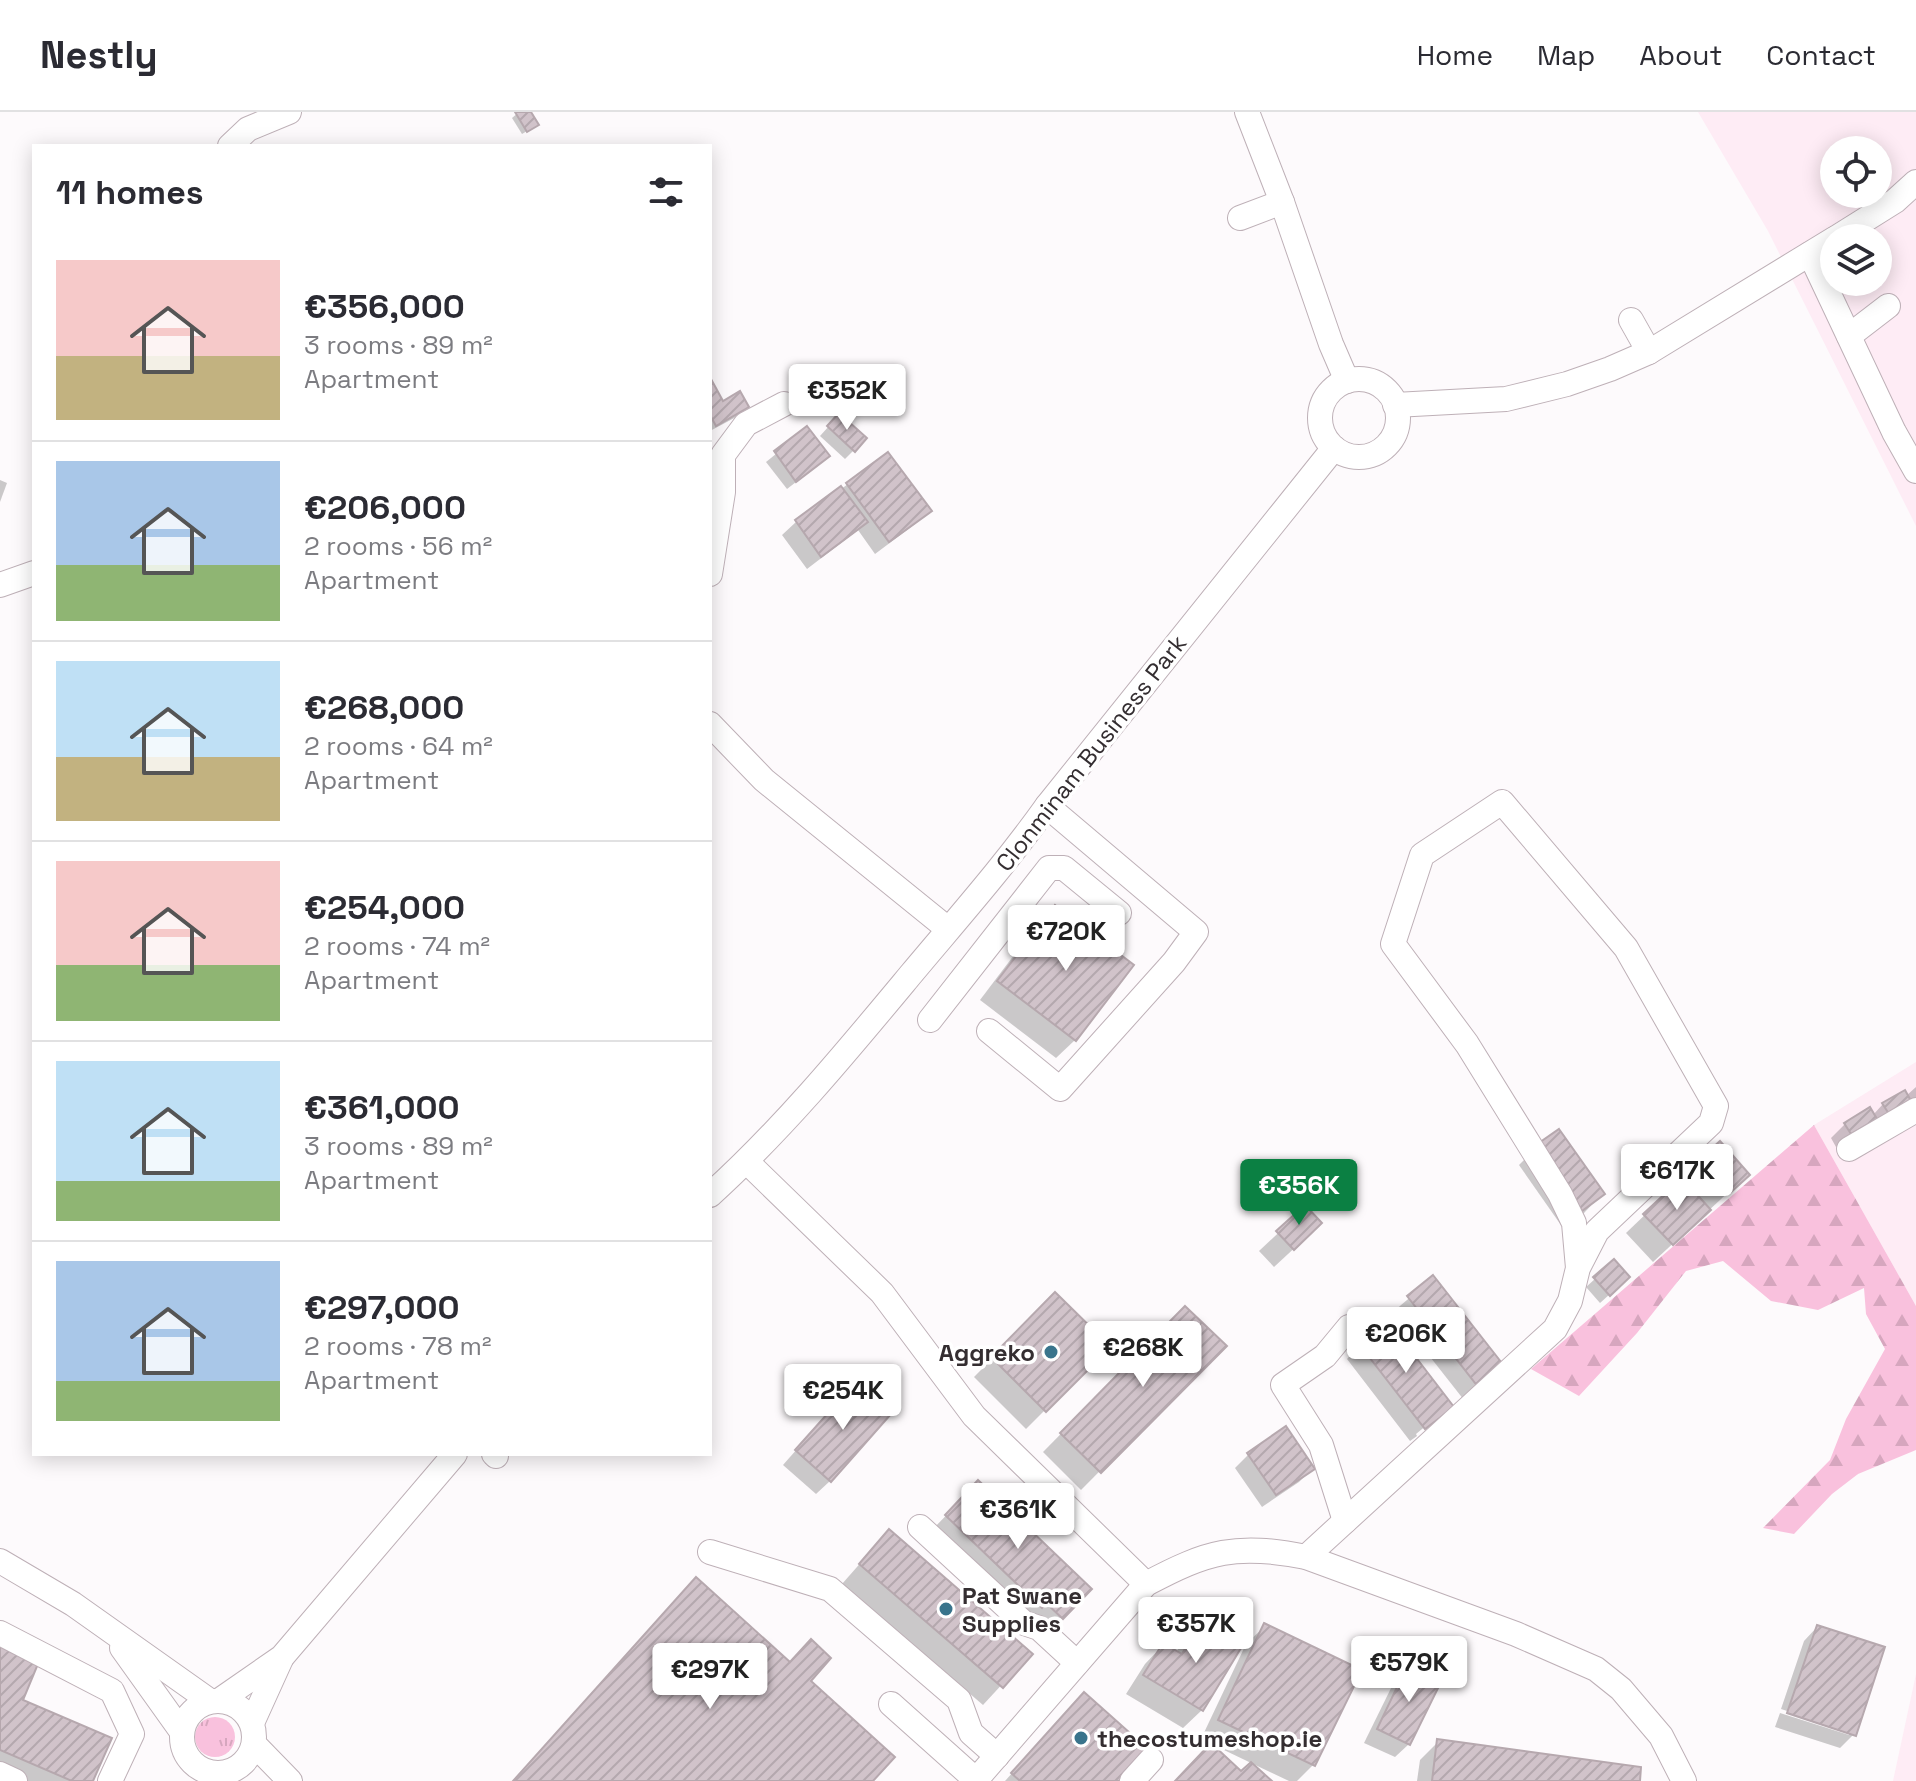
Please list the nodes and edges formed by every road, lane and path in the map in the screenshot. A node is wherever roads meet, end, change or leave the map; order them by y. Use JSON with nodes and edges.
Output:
{"nodes":[{"id":1,"x":289,"y":112,"type":"edge"},
{"id":2,"x":1247,"y":112,"type":"edge"},
{"id":3,"x":232,"y":144,"type":"edge"},
{"id":4,"x":1916,"y":182,"type":"edge"},
{"id":5,"x":1282,"y":202,"type":"junction"},
{"id":6,"x":1240,"y":218,"type":"dead end"},
{"id":7,"x":1859,"y":224,"type":"edge"},
{"id":8,"x":1820,"y":248,"type":"edge"},
{"id":9,"x":1810,"y":254,"type":"junction"},
{"id":10,"x":1888,"y":306,"type":"dead end"},
{"id":11,"x":1631,"y":320,"type":"dead end"},
{"id":12,"x":1849,"y":336,"type":"junction"},
{"id":13,"x":1649,"y":352,"type":"junction"},
{"id":14,"x":1347,"y":381,"type":"junction"},
{"id":15,"x":784,"y":404,"type":"dead end"},
{"id":16,"x":1395,"y":405,"type":"junction"},
{"id":17,"x":1334,"y":448,"type":"junction"},
{"id":18,"x":1916,"y":471,"type":"edge"},
{"id":19,"x":712,"y":561,"type":"edge"},
{"id":20,"x":32,"y":574,"type":"edge"},
{"id":21,"x":0,"y":585,"type":"edge"},
{"id":22,"x":712,"y":726,"type":"edge"},
{"id":23,"x":1047,"y":806,"type":"junction"},
{"id":24,"x":1131,"y":878,"type":"junction"},
{"id":25,"x":948,"y":929,"type":"junction"},
{"id":26,"x":930,"y":1020,"type":"dead end"},
{"id":27,"x":989,"y":1031,"type":"dead end"},
{"id":28,"x":1916,"y":1110,"type":"edge"},
{"id":29,"x":1849,"y":1149,"type":"dead end"},
{"id":30,"x":747,"y":1162,"type":"junction"},
{"id":31,"x":712,"y":1193,"type":"edge"},
{"id":32,"x":1578,"y":1268,"type":"junction"},
{"id":33,"x":1349,"y":1327,"type":"dead end"},
{"id":34,"x":453,"y":1456,"type":"edge"},
{"id":35,"x":1345,"y":1521,"type":"junction"},
{"id":36,"x":920,"y":1527,"type":"dead end"},
{"id":37,"x":710,"y":1552,"type":"dead end"},
{"id":38,"x":1306,"y":1557,"type":"junction"},
{"id":39,"x":0,"y":1561,"type":"edge"},
{"id":40,"x":1146,"y":1584,"type":"junction"},
{"id":41,"x":0,"y":1633,"type":"edge"},
{"id":42,"x":111,"y":1633,"type":"junction"},
{"id":43,"x":282,"y":1657,"type":"junction"},
{"id":44,"x":1077,"y":1663,"type":"junction"},
{"id":45,"x":215,"y":1701,"type":"junction"},
{"id":46,"x":891,"y":1704,"type":"dead end"},
{"id":47,"x":253,"y":1734,"type":"junction"},
{"id":48,"x":184,"y":1743,"type":"junction"},
{"id":49,"x":997,"y":1756,"type":"junction"},
{"id":50,"x":1151,"y":1760,"type":"dead end"},
{"id":51,"x":0,"y":1774,"type":"edge"},
{"id":52,"x":222,"y":1777,"type":"edge"},
{"id":53,"x":976,"y":1780,"type":"edge"},
{"id":54,"x":15,"y":1781,"type":"edge"},
{"id":55,"x":110,"y":1781,"type":"edge"},
{"id":56,"x":178,"y":1781,"type":"edge"},
{"id":57,"x":290,"y":1781,"type":"edge"},
{"id":58,"x":1132,"y":1781,"type":"edge"},
{"id":59,"x":1684,"y":1781,"type":"edge"}],
"edges":[{"from":1,"to":3,"type":"street"},
{"from":2,"to":5,"type":"street"},
{"from":4,"to":7,"type":"street"},
{"from":5,"to":6,"type":"street"},
{"from":5,"to":14,"type":"street"},
{"from":8,"to":9,"type":"street"},
{"from":9,"to":12,"type":"street"},
{"from":9,"to":13,"type":"street"},
{"from":10,"to":12,"type":"street"},
{"from":11,"to":13,"type":"street"},
{"from":12,"to":18,"type":"street"},
{"from":13,"to":16,"type":"street"},
{"from":14,"to":16,"type":"street"},
{"from":14,"to":17,"type":"street"},
{"from":15,"to":19,"type":"street"},
{"from":16,"to":17,"type":"street"},
{"from":17,"to":23,"type":"street","name":"Clonminam Business Park"},
{"from":20,"to":21,"type":"street"},
{"from":22,"to":25,"type":"street"},
{"from":23,"to":24,"type":"street"},
{"from":23,"to":25,"type":"street","name":"Clonminam Business Park"},
{"from":24,"to":26,"type":"street"},
{"from":24,"to":27,"type":"street"},
{"from":25,"to":30,"type":"street","name":"Clonminam Business Park"},
{"from":28,"to":29,"type":"street"},
{"from":30,"to":31,"type":"street","name":"Clonminam Business Park"},
{"from":30,"to":40,"type":"street"},
{"from":32,"to":32,"type":"street"},
{"from":32,"to":35,"type":"street"},
{"from":33,"to":35,"type":"street"},
{"from":34,"to":43,"type":"street"},
{"from":35,"to":38,"type":"street"},
{"from":36,"to":44,"type":"street"},
{"from":37,"to":49,"type":"street"},
{"from":38,"to":40,"type":"street"},
{"from":38,"to":59,"type":"street"},
{"from":39,"to":42,"type":"street"},
{"from":40,"to":44,"type":"street"},
{"from":41,"to":55,"type":"street"},
{"from":42,"to":45,"type":"street"},
{"from":42,"to":48,"type":"street"},
{"from":43,"to":45,"type":"street"},
{"from":43,"to":47,"type":"street"},
{"from":44,"to":49,"type":"street"},
{"from":45,"to":47,"type":"street"},
{"from":45,"to":48,"type":"street"},
{"from":46,"to":53,"type":"street"},
{"from":47,"to":52,"type":"street"},
{"from":47,"to":57,"type":"street"},
{"from":48,"to":52,"type":"street"},
{"from":48,"to":56,"type":"street"},
{"from":49,"to":53,"type":"street"},
{"from":50,"to":58,"type":"street"},
{"from":51,"to":54,"type":"street"}]}
